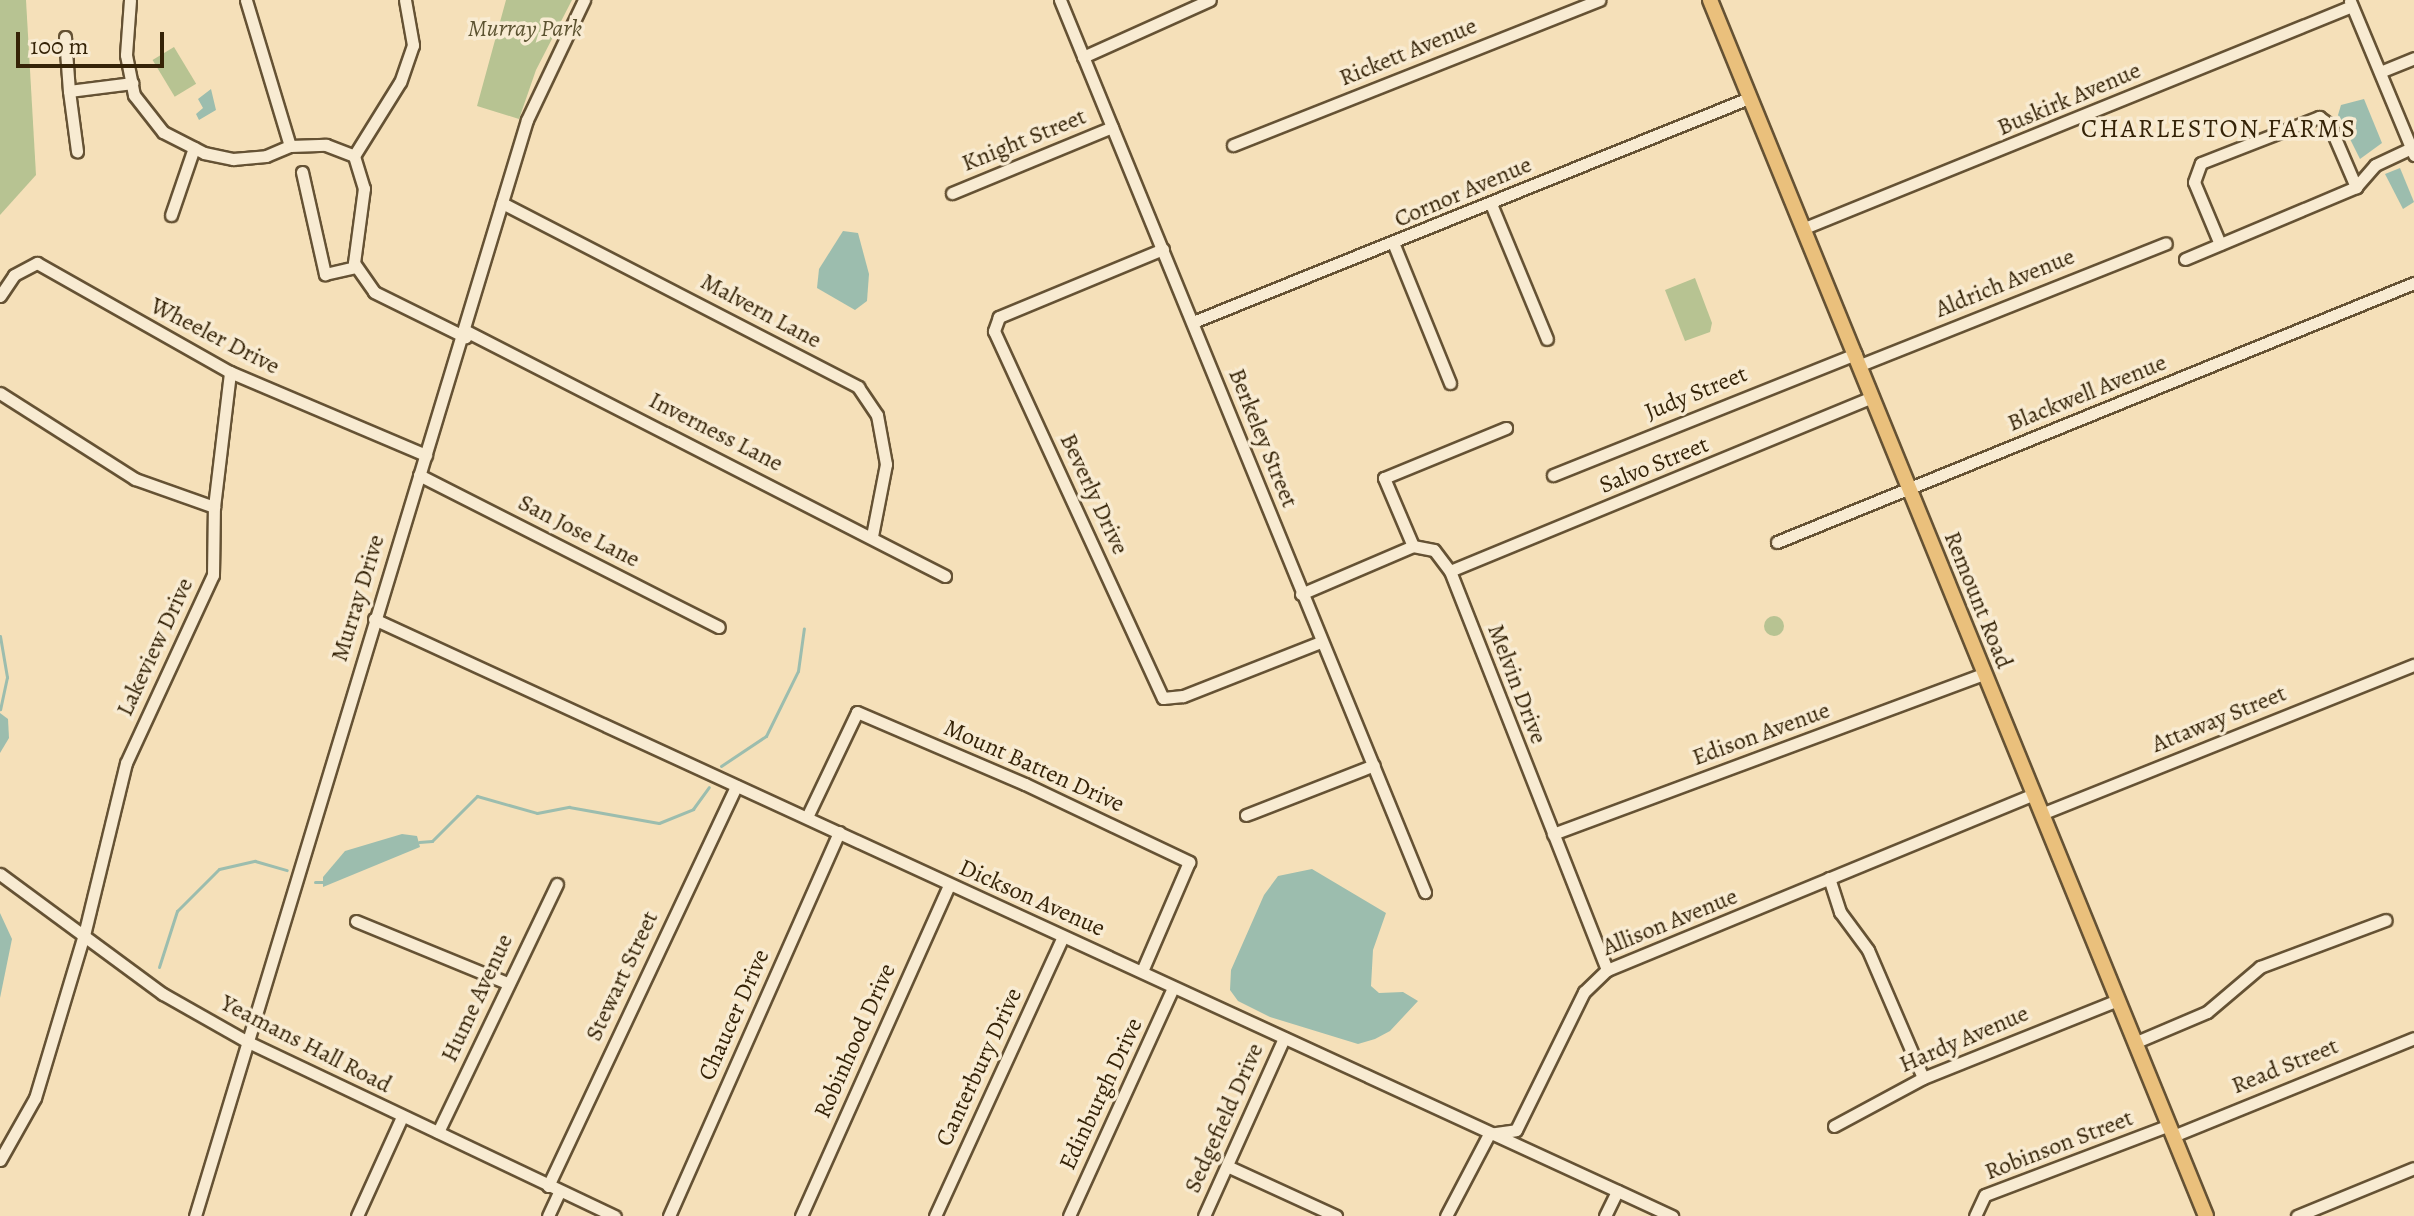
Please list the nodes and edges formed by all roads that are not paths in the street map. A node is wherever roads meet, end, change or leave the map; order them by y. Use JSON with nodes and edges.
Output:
{"nodes":[{"id":1,"x":130,"y":0,"type":"edge"},
{"id":2,"x":247,"y":0,"type":"edge"},
{"id":3,"x":405,"y":0,"type":"edge"},
{"id":4,"x":584,"y":0,"type":"edge"},
{"id":5,"x":1060,"y":0,"type":"edge"},
{"id":6,"x":1210,"y":0,"type":"edge"},
{"id":7,"x":1599,"y":0,"type":"edge"},
{"id":8,"x":1710,"y":0,"type":"edge"},
{"id":9,"x":2351,"y":3,"type":"edge"},
{"id":10,"x":65,"y":37,"type":"dead end"},
{"id":11,"x":1083,"y":57,"type":"junction"},
{"id":12,"x":2414,"y":58,"type":"edge"},
{"id":13,"x":2380,"y":72,"type":"junction"},
{"id":14,"x":132,"y":83,"type":"junction"},
{"id":15,"x":69,"y":91,"type":"junction"},
{"id":16,"x":1749,"y":98,"type":"junction"},
{"id":17,"x":1112,"y":127,"type":"junction"},
{"id":18,"x":1233,"y":145,"type":"dead end"},
{"id":19,"x":290,"y":146,"type":"junction"},
{"id":20,"x":194,"y":148,"type":"junction"},
{"id":21,"x":77,"y":151,"type":"dead end"},
{"id":22,"x":2412,"y":151,"type":"edge"},
{"id":23,"x":354,"y":156,"type":"junction"},
{"id":24,"x":302,"y":172,"type":"dead end"},
{"id":25,"x":2356,"y":187,"type":"junction"},
{"id":26,"x":952,"y":193,"type":"dead end"},
{"id":27,"x":502,"y":203,"type":"junction"},
{"id":28,"x":1491,"y":204,"type":"junction"},
{"id":29,"x":171,"y":215,"type":"dead end"},
{"id":30,"x":1802,"y":229,"type":"junction"},
{"id":31,"x":2166,"y":243,"type":"dead end"},
{"id":32,"x":2220,"y":244,"type":"junction"},
{"id":33,"x":1394,"y":245,"type":"junction"},
{"id":34,"x":1163,"y":249,"type":"junction"},
{"id":35,"x":2185,"y":259,"type":"dead end"},
{"id":36,"x":356,"y":267,"type":"junction"},
{"id":37,"x":2414,"y":283,"type":"edge"},
{"id":38,"x":0,"y":296,"type":"edge"},
{"id":39,"x":1193,"y":322,"type":"junction"},
{"id":40,"x":466,"y":334,"type":"junction"},
{"id":41,"x":1547,"y":339,"type":"dead end"},
{"id":42,"x":1858,"y":359,"type":"junction"},
{"id":43,"x":230,"y":372,"type":"junction"},
{"id":44,"x":1450,"y":383,"type":"dead end"},
{"id":45,"x":0,"y":393,"type":"edge"},
{"id":46,"x":1873,"y":397,"type":"junction"},
{"id":47,"x":1506,"y":428,"type":"dead end"},
{"id":48,"x":426,"y":455,"type":"junction"},
{"id":49,"x":419,"y":475,"type":"junction"},
{"id":50,"x":1553,"y":475,"type":"dead end"},
{"id":51,"x":1910,"y":489,"type":"junction"},
{"id":52,"x":214,"y":507,"type":"junction"},
{"id":53,"x":872,"y":536,"type":"junction"},
{"id":54,"x":1777,"y":542,"type":"dead end"},
{"id":55,"x":1413,"y":546,"type":"junction"},
{"id":56,"x":1450,"y":571,"type":"junction"},
{"id":57,"x":945,"y":576,"type":"dead end"},
{"id":58,"x":1301,"y":594,"type":"junction"},
{"id":59,"x":374,"y":619,"type":"junction"},
{"id":60,"x":719,"y":627,"type":"dead end"},
{"id":61,"x":1321,"y":642,"type":"junction"},
{"id":62,"x":2414,"y":665,"type":"edge"},
{"id":63,"x":1984,"y":674,"type":"junction"},
{"id":64,"x":1374,"y":765,"type":"junction"},
{"id":65,"x":736,"y":786,"type":"junction"},
{"id":66,"x":2032,"y":795,"type":"junction"},
{"id":67,"x":2041,"y":814,"type":"junction"},
{"id":68,"x":1246,"y":815,"type":"dead end"},
{"id":69,"x":807,"y":817,"type":"junction"},
{"id":70,"x":839,"y":832,"type":"junction"},
{"id":71,"x":1553,"y":834,"type":"junction"},
{"id":72,"x":0,"y":874,"type":"edge"},
{"id":73,"x":1829,"y":878,"type":"junction"},
{"id":74,"x":557,"y":884,"type":"dead end"},
{"id":75,"x":949,"y":885,"type":"junction"},
{"id":76,"x":1425,"y":892,"type":"dead end"},
{"id":77,"x":2386,"y":920,"type":"dead end"},
{"id":78,"x":356,"y":921,"type":"dead end"},
{"id":79,"x":84,"y":935,"type":"junction"},
{"id":80,"x":1063,"y":937,"type":"junction"},
{"id":81,"x":1607,"y":970,"type":"junction"},
{"id":82,"x":1142,"y":971,"type":"junction"},
{"id":83,"x":507,"y":983,"type":"junction"},
{"id":84,"x":1172,"y":990,"type":"junction"},
{"id":85,"x":2116,"y":1001,"type":"junction"},
{"id":86,"x":1284,"y":1038,"type":"junction"},
{"id":87,"x":2414,"y":1038,"type":"edge"},
{"id":88,"x":248,"y":1042,"type":"junction"},
{"id":89,"x":2134,"y":1043,"type":"junction"},
{"id":90,"x":1923,"y":1078,"type":"junction"},
{"id":91,"x":402,"y":1117,"type":"junction"},
{"id":92,"x":1834,"y":1126,"type":"dead end"},
{"id":93,"x":2171,"y":1130,"type":"junction"},
{"id":94,"x":438,"y":1132,"type":"junction"},
{"id":95,"x":1489,"y":1134,"type":"junction"},
{"id":96,"x":0,"y":1160,"type":"edge"},
{"id":97,"x":1227,"y":1166,"type":"junction"},
{"id":98,"x":2414,"y":1168,"type":"edge"},
{"id":99,"x":553,"y":1189,"type":"junction"},
{"id":100,"x":1617,"y":1191,"type":"junction"},
{"id":101,"x":195,"y":1216,"type":"edge"},
{"id":102,"x":357,"y":1216,"type":"edge"},
{"id":103,"x":548,"y":1216,"type":"edge"},
{"id":104,"x":615,"y":1216,"type":"edge"},
{"id":105,"x":669,"y":1216,"type":"edge"},
{"id":106,"x":801,"y":1216,"type":"edge"},
{"id":107,"x":935,"y":1216,"type":"edge"},
{"id":108,"x":1069,"y":1216,"type":"edge"},
{"id":109,"x":1204,"y":1216,"type":"edge"},
{"id":110,"x":1336,"y":1216,"type":"edge"},
{"id":111,"x":1446,"y":1216,"type":"edge"},
{"id":112,"x":1605,"y":1216,"type":"edge"},
{"id":113,"x":1672,"y":1216,"type":"edge"},
{"id":114,"x":1975,"y":1216,"type":"edge"},
{"id":115,"x":2206,"y":1216,"type":"edge"},
{"id":116,"x":2297,"y":1216,"type":"edge"}],
"edges":[{"from":1,"to":14,"type":"street"},
{"from":2,"to":19,"type":"street"},
{"from":3,"to":23,"type":"street"},
{"from":4,"to":27,"type":"street","name":"Murray Drive"},
{"from":5,"to":11,"type":"street","name":"Berkeley Street"},
{"from":6,"to":11,"type":"street"},
{"from":7,"to":18,"type":"street","name":"Rickett Avenue"},
{"from":8,"to":16,"type":"main road","name":"Remount Road"},
{"from":9,"to":13,"type":"street"},
{"from":9,"to":30,"type":"street","name":"Buskirk Avenue"},
{"from":10,"to":15,"type":"street"},
{"from":11,"to":17,"type":"street","name":"Berkeley Street"},
{"from":12,"to":13,"type":"street"},
{"from":13,"to":22,"type":"street"},
{"from":14,"to":15,"type":"street"},
{"from":14,"to":20,"type":"street"},
{"from":15,"to":21,"type":"street"},
{"from":16,"to":28,"type":"street","name":"Cornor Avenue"},
{"from":16,"to":30,"type":"main road","name":"Remount Road"},
{"from":17,"to":26,"type":"street","name":"Knight Street"},
{"from":17,"to":34,"type":"street","name":"Berkeley Street"},
{"from":19,"to":20,"type":"street"},
{"from":19,"to":23,"type":"street"},
{"from":20,"to":29,"type":"street"},
{"from":22,"to":25,"type":"street"},
{"from":23,"to":36,"type":"street"},
{"from":24,"to":36,"type":"street"},
{"from":25,"to":32,"type":"street"},
{"from":25,"to":32,"type":"street"},
{"from":27,"to":40,"type":"street","name":"Murray Drive"},
{"from":27,"to":53,"type":"street","name":"Malvern Lane"},
{"from":28,"to":33,"type":"street","name":"Cornor Avenue"},
{"from":28,"to":41,"type":"street"},
{"from":30,"to":42,"type":"main road","name":"Remount Road"},
{"from":31,"to":42,"type":"street","name":"Aldrich Avenue"},
{"from":32,"to":35,"type":"street"},
{"from":33,"to":39,"type":"street","name":"Cornor Avenue"},
{"from":33,"to":44,"type":"street"},
{"from":34,"to":39,"type":"street","name":"Berkeley Street"},
{"from":34,"to":61,"type":"street","name":"Beverly Drive"},
{"from":36,"to":40,"type":"street","name":"Inverness Lane"},
{"from":37,"to":51,"type":"street","name":"Blackwell Avenue"},
{"from":38,"to":43,"type":"street","name":"Wheeler Drive"},
{"from":39,"to":58,"type":"street","name":"Berkeley Street"},
{"from":40,"to":48,"type":"street","name":"Murray Drive"},
{"from":40,"to":53,"type":"street","name":"Inverness Lane"},
{"from":42,"to":46,"type":"main road","name":"Remount Road"},
{"from":42,"to":50,"type":"street","name":"Judy Street"},
{"from":43,"to":48,"type":"street","name":"Wheeler Drive"},
{"from":43,"to":52,"type":"street","name":"Lakeview Drive"},
{"from":45,"to":52,"type":"street"},
{"from":46,"to":51,"type":"main road","name":"Remount Road"},
{"from":46,"to":56,"type":"street","name":"Salvo Street"},
{"from":47,"to":55,"type":"street"},
{"from":48,"to":49,"type":"street","name":"Murray Drive"},
{"from":49,"to":59,"type":"street","name":"Murray Drive"},
{"from":49,"to":60,"type":"street","name":"San Jose Lane"},
{"from":51,"to":54,"type":"street","name":"Blackwell Avenue"},
{"from":51,"to":63,"type":"main road","name":"Remount Road"},
{"from":52,"to":79,"type":"street","name":"Lakeview Drive"},
{"from":53,"to":57,"type":"street","name":"Inverness Lane"},
{"from":55,"to":56,"type":"street","name":"Melvin Drive"},
{"from":55,"to":58,"type":"street"},
{"from":56,"to":71,"type":"street","name":"Melvin Drive"},
{"from":58,"to":61,"type":"street","name":"Berkeley Street"},
{"from":59,"to":65,"type":"street","name":"Dickson Avenue"},
{"from":59,"to":88,"type":"street","name":"Murray Drive"},
{"from":61,"to":64,"type":"street","name":"Berkeley Street"},
{"from":62,"to":67,"type":"street","name":"Attaway Street"},
{"from":63,"to":66,"type":"main road","name":"Remount Road"},
{"from":63,"to":71,"type":"street","name":"Edison Avenue"},
{"from":64,"to":68,"type":"street"},
{"from":64,"to":76,"type":"street","name":"Berkeley Street"},
{"from":65,"to":69,"type":"street","name":"Dickson Avenue"},
{"from":65,"to":99,"type":"street","name":"Stewart Street"},
{"from":66,"to":67,"type":"main road","name":"Remount Road"},
{"from":66,"to":73,"type":"street","name":"Allison Avenue"},
{"from":67,"to":85,"type":"main road","name":"Remount Road"},
{"from":69,"to":70,"type":"street","name":"Dickson Avenue"},
{"from":69,"to":82,"type":"street","name":"Mount Batten Drive"},
{"from":70,"to":75,"type":"street","name":"Dickson Avenue"},
{"from":70,"to":105,"type":"street","name":"Chaucer Drive"},
{"from":71,"to":81,"type":"street","name":"Melvin Drive"},
{"from":72,"to":79,"type":"street","name":"Yeamans Hall Road"},
{"from":73,"to":81,"type":"street","name":"Allison Avenue"},
{"from":73,"to":90,"type":"street"},
{"from":74,"to":83,"type":"street","name":"Hume Avenue"},
{"from":75,"to":80,"type":"street","name":"Dickson Avenue"},
{"from":75,"to":106,"type":"street","name":"Robinhood Drive"},
{"from":77,"to":89,"type":"street"},
{"from":78,"to":83,"type":"street"},
{"from":79,"to":88,"type":"street","name":"Yeamans Hall Road"},
{"from":79,"to":96,"type":"street","name":"Lakeview Drive"},
{"from":80,"to":82,"type":"street","name":"Dickson Avenue"},
{"from":80,"to":107,"type":"street","name":"Canterbury Drive"},
{"from":81,"to":95,"type":"street","name":"Allison Avenue"},
{"from":82,"to":84,"type":"street","name":"Dickson Avenue"},
{"from":83,"to":94,"type":"street","name":"Hume Avenue"},
{"from":84,"to":86,"type":"street","name":"Dickson Avenue"},
{"from":84,"to":108,"type":"street","name":"Edinburgh Drive"},
{"from":85,"to":89,"type":"main road","name":"Remount Road"},
{"from":85,"to":90,"type":"street","name":"Hardy Avenue"},
{"from":86,"to":95,"type":"street","name":"Dickson Avenue"},
{"from":86,"to":97,"type":"street","name":"Sedgefield Drive"},
{"from":87,"to":93,"type":"street","name":"Read Street"},
{"from":88,"to":91,"type":"street","name":"Yeamans Hall Road"},
{"from":88,"to":101,"type":"street","name":"Murray Drive"},
{"from":89,"to":93,"type":"main road","name":"Remount Road"},
{"from":90,"to":92,"type":"street","name":"Hardy Avenue"},
{"from":91,"to":94,"type":"street","name":"Yeamans Hall Road"},
{"from":91,"to":102,"type":"street"},
{"from":93,"to":114,"type":"street","name":"Robinson Street"},
{"from":93,"to":115,"type":"main road","name":"Remount Road"},
{"from":94,"to":99,"type":"street","name":"Yeamans Hall Road"},
{"from":95,"to":100,"type":"street","name":"Dickson Avenue"},
{"from":95,"to":111,"type":"street"},
{"from":97,"to":109,"type":"street","name":"Sedgefield Drive"},
{"from":97,"to":110,"type":"street"},
{"from":98,"to":116,"type":"street"},
{"from":99,"to":103,"type":"street","name":"Stewart Street"},
{"from":99,"to":104,"type":"street","name":"Yeamans Hall Road"},
{"from":100,"to":112,"type":"street"},
{"from":100,"to":113,"type":"street","name":"Dickson Avenue"}]}
